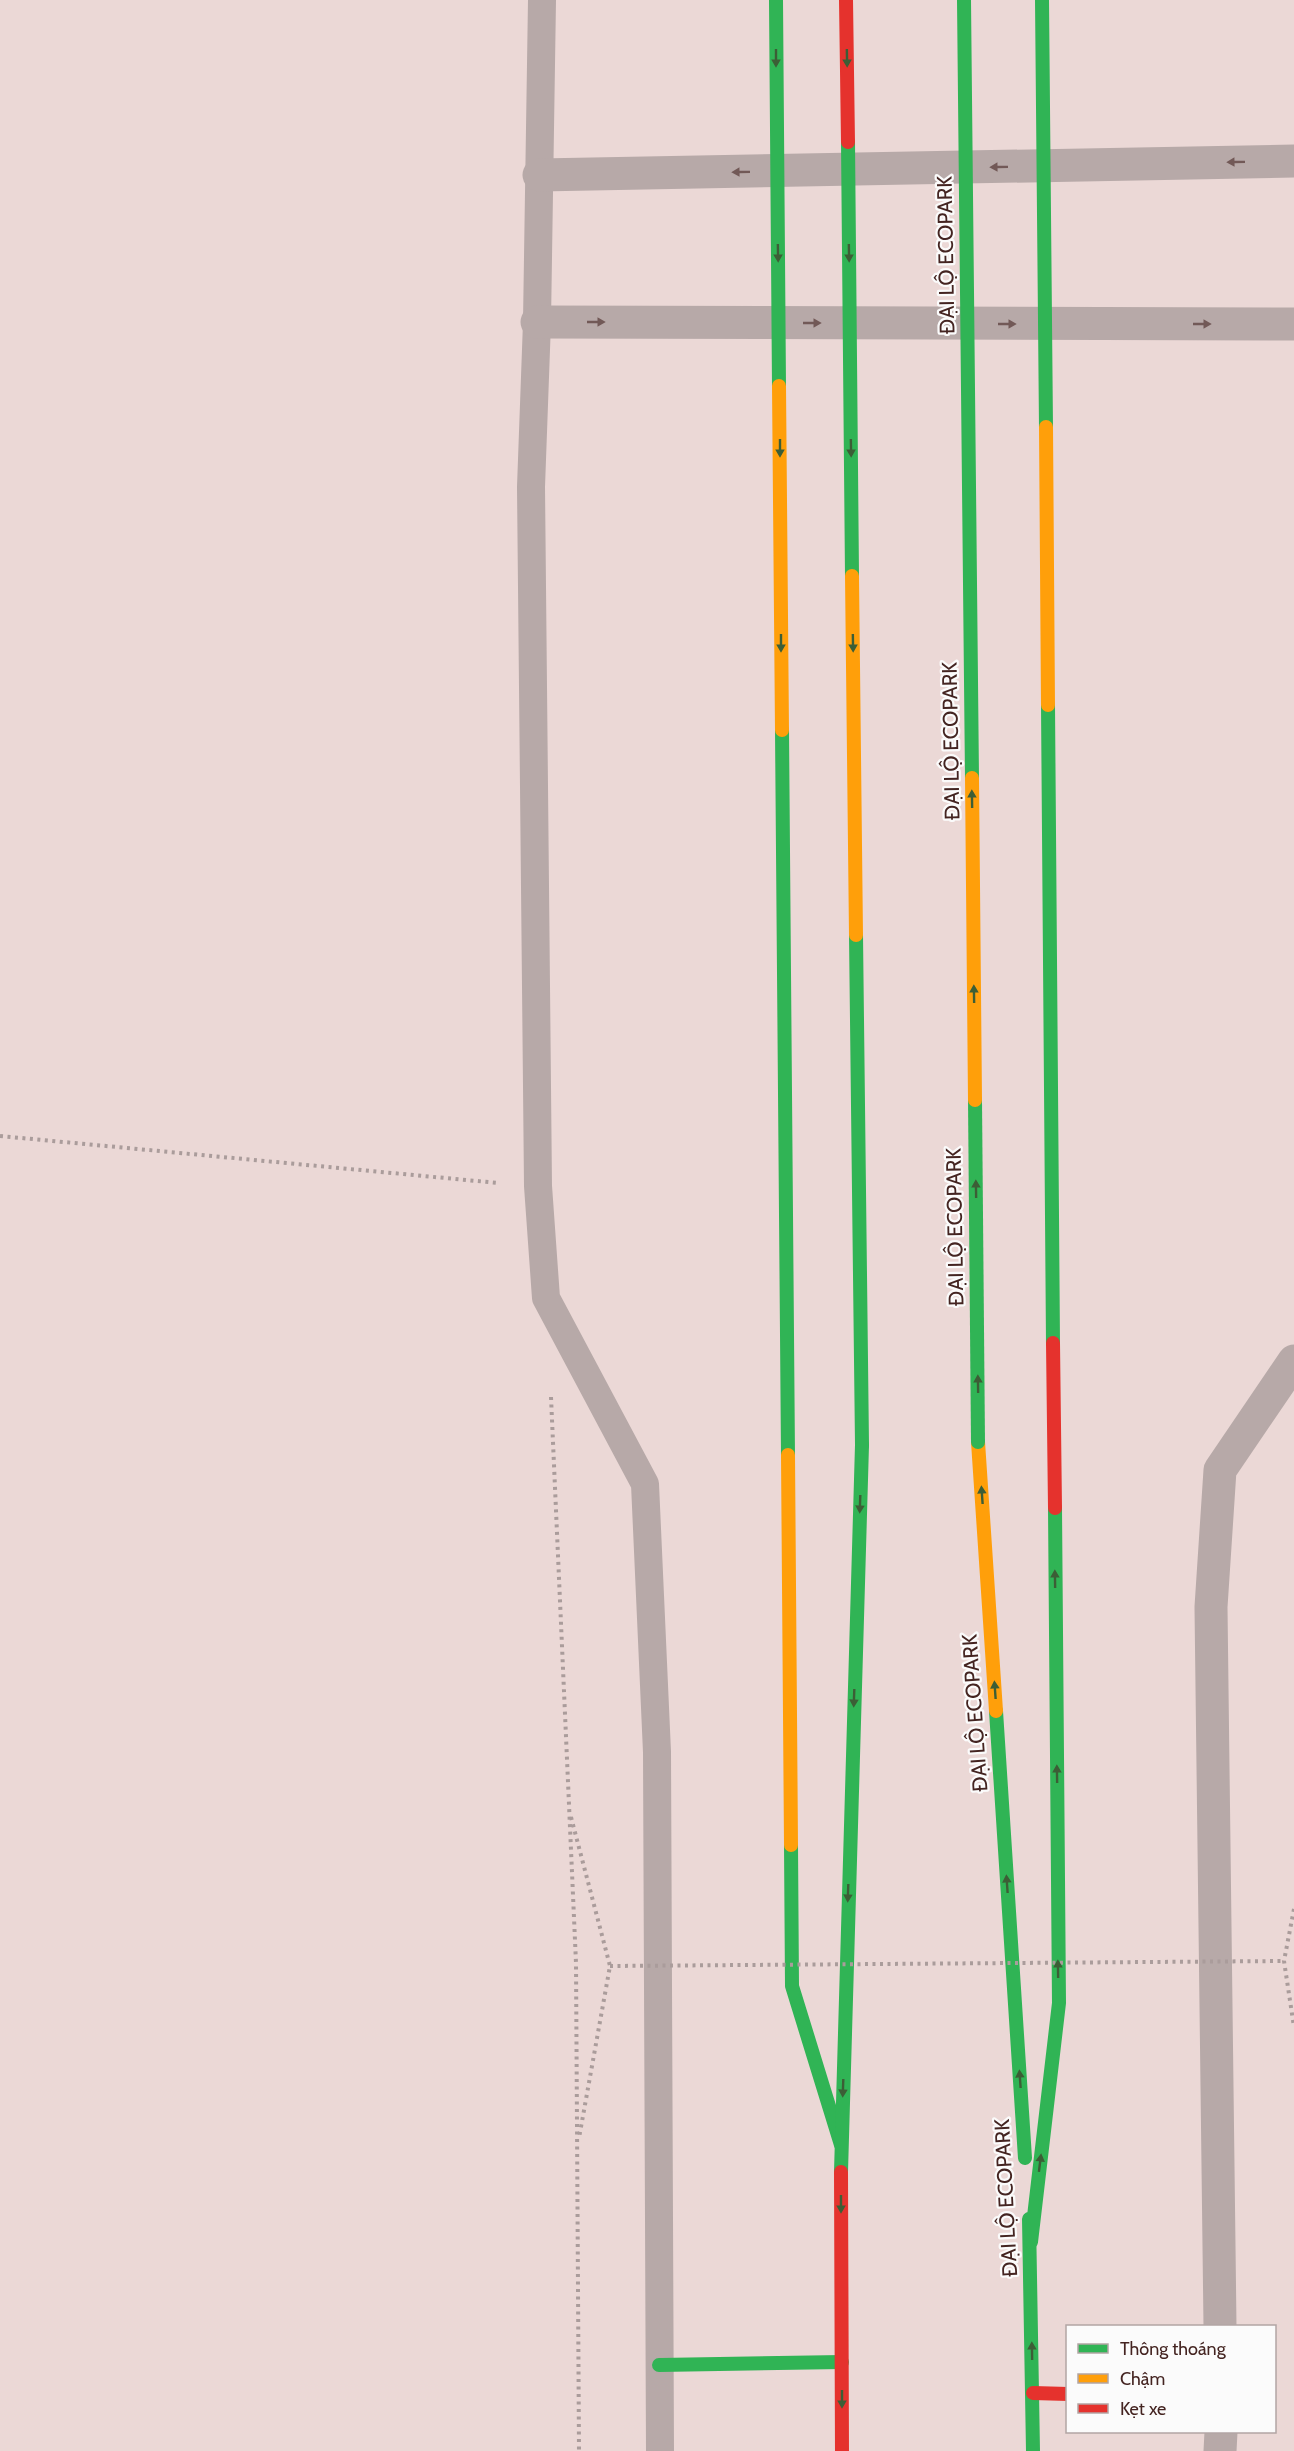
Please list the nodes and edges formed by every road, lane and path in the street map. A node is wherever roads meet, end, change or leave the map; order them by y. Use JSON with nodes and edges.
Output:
{"nodes":[{"id":1,"x":542,"y":0,"type":"edge"},
{"id":2,"x":776,"y":0,"type":"edge"},
{"id":3,"x":846,"y":0,"type":"edge"},
{"id":4,"x":964,"y":0,"type":"edge"},
{"id":5,"x":1042,"y":0,"type":"edge"},
{"id":6,"x":1294,"y":161,"type":"edge"},
{"id":7,"x":1043,"y":166,"type":"junction"},
{"id":8,"x":777,"y":171,"type":"junction"},
{"id":9,"x":539,"y":175,"type":"junction"},
{"id":10,"x":537,"y":322,"type":"junction"},
{"id":11,"x":779,"y":323,"type":"junction"},
{"id":12,"x":1044,"y":324,"type":"junction"},
{"id":13,"x":1294,"y":324,"type":"edge"},
{"id":14,"x":0,"y":1136,"type":"edge"},
{"id":15,"x":538,"y":1186,"type":"junction"},
{"id":16,"x":1294,"y":1361,"type":"edge"},
{"id":17,"x":551,"y":1393,"type":"dead end"},
{"id":18,"x":569,"y":1809,"type":"junction"},
{"id":19,"x":1294,"y":1909,"type":"edge"},
{"id":20,"x":1284,"y":1961,"type":"junction"},
{"id":21,"x":610,"y":1966,"type":"junction"},
{"id":22,"x":1294,"y":2027,"type":"edge"},
{"id":23,"x":841,"y":2145,"type":"junction"},
{"id":24,"x":577,"y":2147,"type":"junction"},
{"id":25,"x":1031,"y":2242,"type":"junction"},
{"id":26,"x":1221,"y":2325,"type":"edge"},
{"id":27,"x":842,"y":2362,"type":"junction"},
{"id":28,"x":659,"y":2365,"type":"junction"},
{"id":29,"x":1033,"y":2393,"type":"junction"},
{"id":30,"x":1066,"y":2394,"type":"edge"},
{"id":31,"x":1221,"y":2433,"type":"edge"},
{"id":32,"x":579,"y":2451,"type":"edge"},
{"id":33,"x":660,"y":2451,"type":"edge"},
{"id":34,"x":842,"y":2451,"type":"edge"},
{"id":35,"x":1033,"y":2451,"type":"edge"},
{"id":36,"x":1220,"y":2451,"type":"edge"}],
"edges":[{"from":1,"to":9,"type":"lane"},
{"from":2,"to":8,"type":"highway","one_way":true},
{"from":3,"to":23,"type":"highway","one_way":true,"bridge":true},
{"from":25,"to":4,"type":"highway","name":"ĐẠI LỘ ECOPARK","one_way":true,"bridge":true},
{"from":5,"to":7,"type":"highway"},
{"from":6,"to":7,"type":"street","one_way":true},
{"from":7,"to":8,"type":"street","one_way":true},
{"from":7,"to":12,"type":"highway"},
{"from":8,"to":9,"type":"street","one_way":true},
{"from":8,"to":11,"type":"highway","one_way":true},
{"from":9,"to":10,"type":"lane"},
{"from":10,"to":11,"type":"street","one_way":true},
{"from":10,"to":15,"type":"lane"},
{"from":11,"to":12,"type":"street","one_way":true},
{"from":11,"to":23,"type":"highway","one_way":true},
{"from":12,"to":13,"type":"street","one_way":true},
{"from":25,"to":12,"type":"highway","one_way":true},
{"from":14,"to":15,"type":"path"},
{"from":15,"to":28,"type":"lane"},
{"from":16,"to":26,"type":"street"},
{"from":17,"to":18,"type":"path"},
{"from":18,"to":21,"type":"path"},
{"from":18,"to":24,"type":"path"},
{"from":19,"to":20,"type":"path"},
{"from":20,"to":21,"type":"path","bridge":true},
{"from":20,"to":22,"type":"path"},
{"from":21,"to":24,"type":"path"},
{"from":23,"to":27,"type":"highway","one_way":true},
{"from":24,"to":32,"type":"path"},
{"from":29,"to":25,"type":"highway","name":"ĐẠI LỘ ECOPARK","one_way":true},
{"from":27,"to":28,"type":"highway"},
{"from":27,"to":34,"type":"highway","one_way":true},
{"from":28,"to":33,"type":"lane"},
{"from":29,"to":30,"type":"highway"},
{"from":29,"to":35,"type":"highway","name":"ĐẠI LỘ ECOPARK"},
{"from":31,"to":36,"type":"street"}]}
